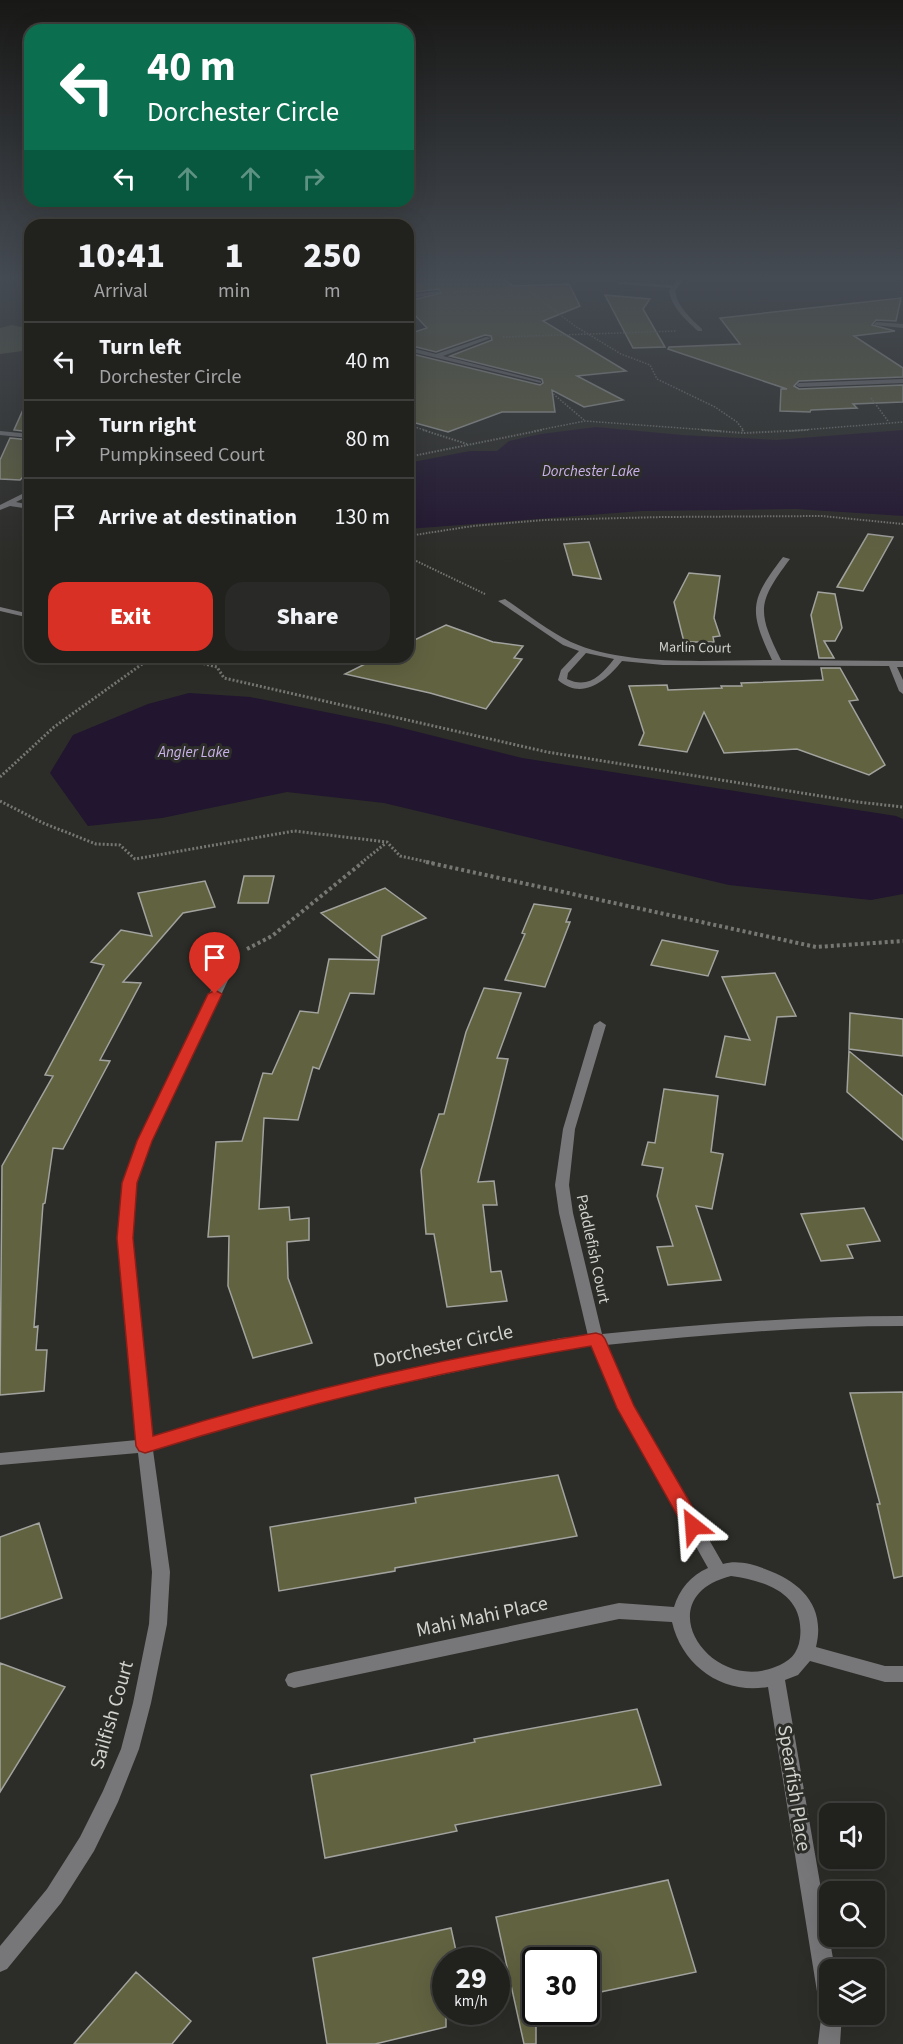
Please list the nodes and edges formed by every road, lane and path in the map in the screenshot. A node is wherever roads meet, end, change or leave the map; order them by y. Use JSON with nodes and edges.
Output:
{"nodes":[{"id":1,"x":512,"y":375,"type":"edge"},
{"id":2,"x":655,"y":375,"type":"edge"},
{"id":3,"x":903,"y":381,"type":"edge"},
{"id":4,"x":538,"y":382,"type":"joint"},
{"id":5,"x":860,"y":384,"type":"junction"},
{"id":6,"x":799,"y":385,"type":"dead end"},
{"id":7,"x":585,"y":421,"type":"junction"},
{"id":8,"x":889,"y":422,"type":"junction"},
{"id":9,"x":903,"y":422,"type":"edge"},
{"id":10,"x":414,"y":427,"type":"edge"},
{"id":11,"x":0,"y":433,"type":"edge"},
{"id":12,"x":744,"y":433,"type":"junction"},
{"id":13,"x":24,"y":435,"type":"edge"},
{"id":14,"x":468,"y":445,"type":"junction"},
{"id":15,"x":414,"y":455,"type":"edge"},
{"id":16,"x":24,"y":495,"type":"edge"},
{"id":17,"x":0,"y":501,"type":"edge"},
{"id":18,"x":9,"y":503,"type":"junction"},
{"id":19,"x":24,"y":506,"type":"edge"},
{"id":20,"x":0,"y":508,"type":"edge"},
{"id":21,"x":903,"y":524,"type":"edge"},
{"id":22,"x":414,"y":535,"type":"edge"},
{"id":23,"x":414,"y":559,"type":"edge"},
{"id":24,"x":786,"y":559,"type":"dead end"},
{"id":25,"x":502,"y":601,"type":"joint"},
{"id":26,"x":0,"y":609,"type":"edge"},
{"id":27,"x":24,"y":615,"type":"edge"},
{"id":28,"x":584,"y":650,"type":"junction"},
{"id":29,"x":620,"y":658,"type":"junction"},
{"id":30,"x":144,"y":663,"type":"edge"},
{"id":31,"x":201,"y":663,"type":"edge"},
{"id":32,"x":777,"y":663,"type":"junction"},
{"id":33,"x":892,"y":664,"type":"junction"},
{"id":34,"x":903,"y":664,"type":"edge"},
{"id":35,"x":903,"y":692,"type":"edge"},
{"id":36,"x":1,"y":776,"type":"edge"},
{"id":37,"x":0,"y":801,"type":"edge"},
{"id":38,"x":903,"y":807,"type":"edge"},
{"id":39,"x":387,"y":842,"type":"junction"},
{"id":40,"x":903,"y":941,"type":"edge"},
{"id":41,"x":233,"y":957,"type":"joint"},
{"id":42,"x":600,"y":1025,"type":"dead end"},
{"id":43,"x":903,"y":1321,"type":"edge"},
{"id":44,"x":596,"y":1339,"type":"junction"},
{"id":45,"x":145,"y":1446,"type":"junction"},
{"id":46,"x":0,"y":1459,"type":"edge"},
{"id":47,"x":719,"y":1572,"type":"junction"},
{"id":48,"x":680,"y":1615,"type":"junction"},
{"id":49,"x":806,"y":1652,"type":"junction"},
{"id":50,"x":903,"y":1674,"type":"edge"},
{"id":51,"x":776,"y":1678,"type":"junction"},
{"id":52,"x":294,"y":1680,"type":"dead end"},
{"id":53,"x":823,"y":1959,"type":"edge"},
{"id":54,"x":0,"y":1962,"type":"edge"},
{"id":55,"x":830,"y":2025,"type":"edge"},
{"id":56,"x":829,"y":2044,"type":"edge"}],
"edges":[{"from":1,"to":4,"type":"street"},
{"from":2,"to":12,"type":"path"},
{"from":3,"to":5,"type":"street"},
{"from":4,"to":7,"type":"path"},
{"from":5,"to":6,"type":"street"},
{"from":5,"to":8,"type":"path"},
{"from":7,"to":12,"type":"path"},
{"from":7,"to":14,"type":"path"},
{"from":8,"to":9,"type":"path"},
{"from":8,"to":12,"type":"path"},
{"from":10,"to":14,"type":"path"},
{"from":11,"to":13,"type":"street"},
{"from":14,"to":15,"type":"path"},
{"from":16,"to":18,"type":"street"},
{"from":17,"to":18,"type":"street"},
{"from":18,"to":19,"type":"street"},
{"from":18,"to":20,"type":"street"},
{"from":21,"to":22,"type":"path"},
{"from":23,"to":25,"type":"path"},
{"from":24,"to":32,"type":"street"},
{"from":25,"to":28,"type":"street","name":"Marlin Court"},
{"from":26,"to":27,"type":"street"},
{"from":28,"to":29,"type":"street","name":"Marlin Court"},
{"from":28,"to":29,"type":"street"},
{"from":29,"to":32,"type":"street","name":"Marlin Court"},
{"from":30,"to":36,"type":"path"},
{"from":31,"to":38,"type":"path"},
{"from":32,"to":33,"type":"street","name":"Marlin Court"},
{"from":33,"to":34,"type":"street","name":"Marlin Court"},
{"from":33,"to":35,"type":"street"},
{"from":37,"to":39,"type":"path"},
{"from":39,"to":40,"type":"path"},
{"from":39,"to":41,"type":"path"},
{"from":41,"to":45,"type":"street","name":"Sailfish Court"},
{"from":42,"to":44,"type":"street","name":"Paddlefish Court"},
{"from":43,"to":44,"type":"street","name":"Dorchester Circle"},
{"from":44,"to":45,"type":"street","name":"Dorchester Circle"},
{"from":44,"to":47,"type":"street"},
{"from":45,"to":46,"type":"street","name":"Dorchester Circle"},
{"from":45,"to":54,"type":"street","name":"Sailfish Court"},
{"from":47,"to":48,"type":"street"},
{"from":47,"to":49,"type":"street"},
{"from":48,"to":51,"type":"street"},
{"from":48,"to":52,"type":"street","name":"Mahi Mahi Place"},
{"from":49,"to":50,"type":"street"},
{"from":49,"to":51,"type":"street"},
{"from":51,"to":53,"type":"street","name":"Spearfish Place"},
{"from":55,"to":56,"type":"street"}]}
